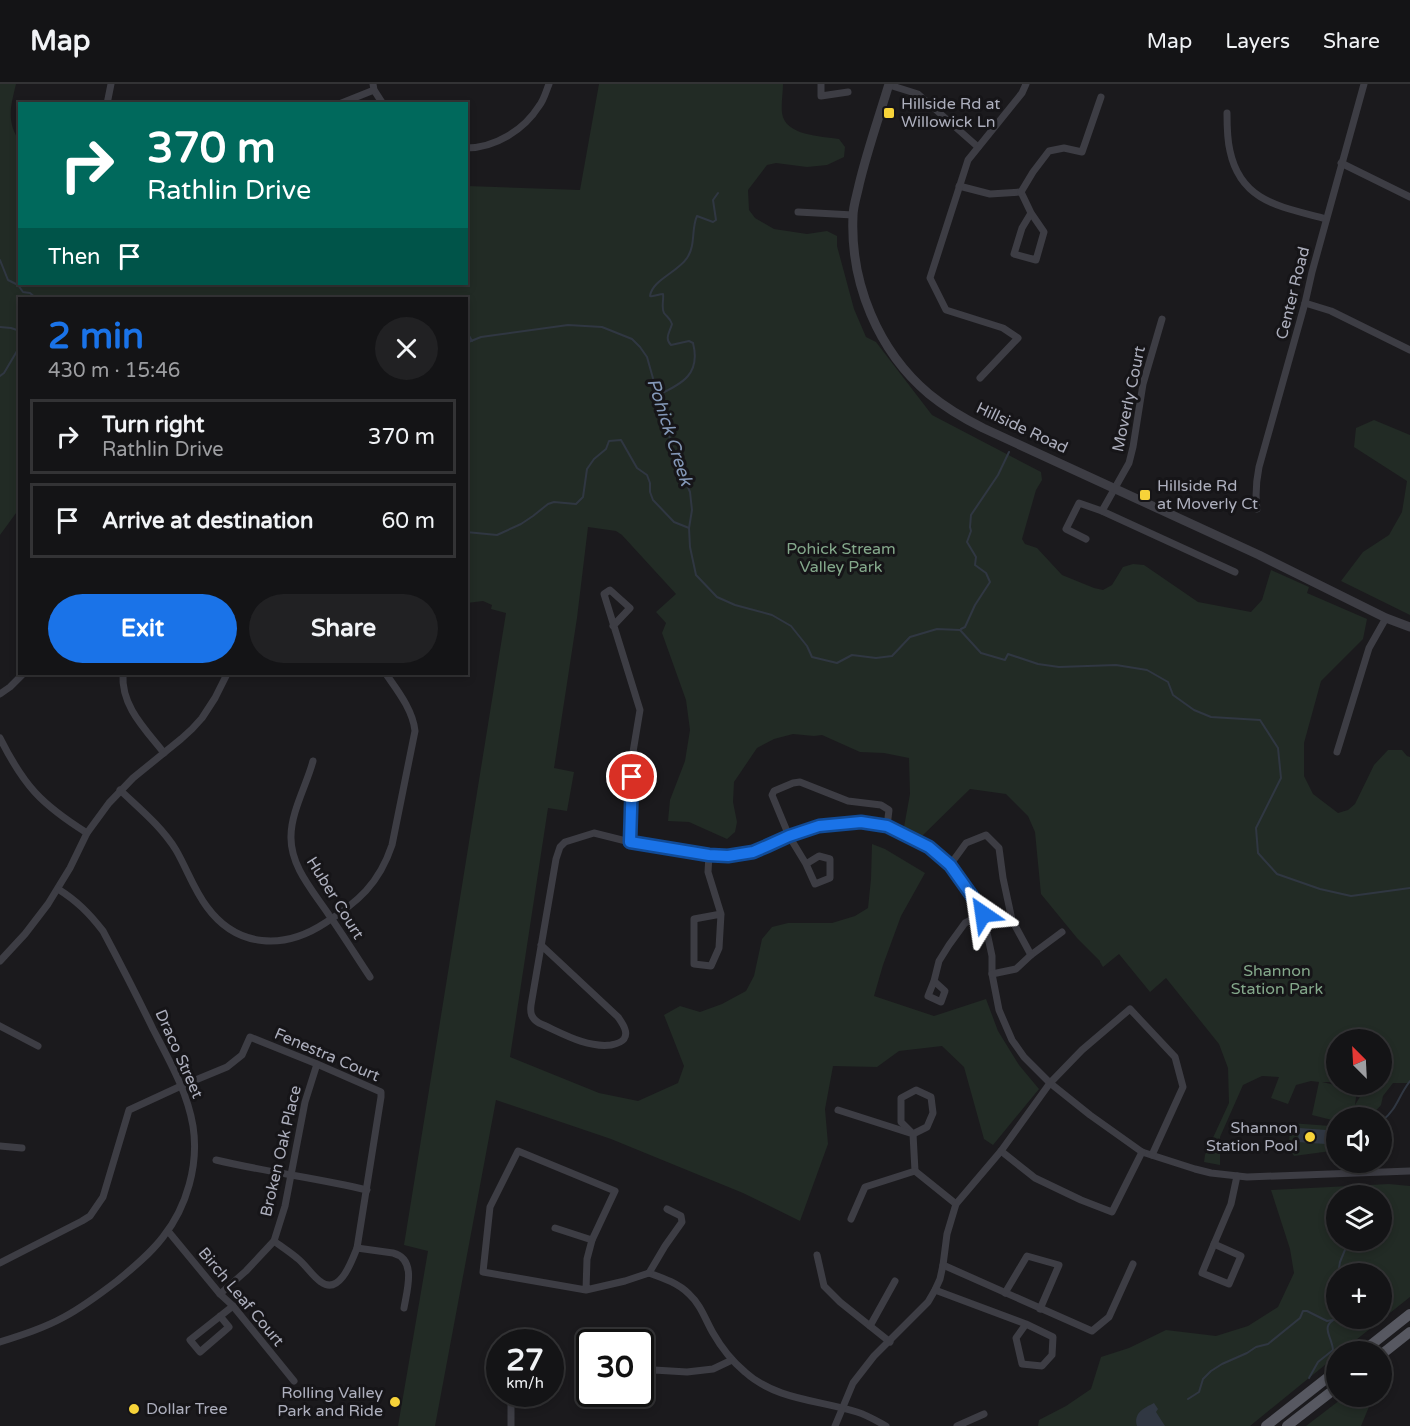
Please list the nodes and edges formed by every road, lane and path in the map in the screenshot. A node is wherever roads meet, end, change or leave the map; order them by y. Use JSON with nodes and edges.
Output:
{"nodes":[{"id":1,"x":111,"y":84,"type":"edge"},
{"id":2,"x":549,"y":84,"type":"edge"},
{"id":3,"x":821,"y":84,"type":"edge"},
{"id":4,"x":889,"y":84,"type":"edge"},
{"id":5,"x":1026,"y":84,"type":"edge"},
{"id":6,"x":1364,"y":84,"type":"edge"},
{"id":7,"x":374,"y":87,"type":"edge"},
{"id":8,"x":848,"y":92,"type":"dead end"},
{"id":9,"x":1101,"y":97,"type":"dead end"},
{"id":10,"x":107,"y":102,"type":"edge"},
{"id":11,"x":343,"y":102,"type":"edge"},
{"id":12,"x":382,"y":102,"type":"edge"},
{"id":13,"x":1227,"y":113,"type":"dead end"},
{"id":14,"x":978,"y":147,"type":"junction"},
{"id":15,"x":468,"y":148,"type":"edge"},
{"id":16,"x":1341,"y":163,"type":"junction"},
{"id":17,"x":959,"y":186,"type":"junction"},
{"id":18,"x":1021,"y":192,"type":"junction"},
{"id":19,"x":1410,"y":196,"type":"edge"},
{"id":20,"x":798,"y":212,"type":"dead end"},
{"id":21,"x":1031,"y":213,"type":"junction"},
{"id":22,"x":853,"y":215,"type":"junction"},
{"id":23,"x":1326,"y":219,"type":"junction"},
{"id":24,"x":1305,"y":303,"type":"junction"},
{"id":25,"x":1162,"y":319,"type":"dead end"},
{"id":26,"x":1410,"y":350,"type":"edge"},
{"id":27,"x":980,"y":378,"type":"dead end"},
{"id":28,"x":1115,"y":488,"type":"junction"},
{"id":29,"x":1257,"y":509,"type":"dead end"},
{"id":30,"x":1102,"y":511,"type":"junction"},
{"id":31,"x":1086,"y":539,"type":"dead end"},
{"id":32,"x":1235,"y":572,"type":"dead end"},
{"id":33,"x":1386,"y":618,"type":"junction"},
{"id":34,"x":613,"y":626,"type":"junction"},
{"id":35,"x":1410,"y":627,"type":"edge"},
{"id":36,"x":22,"y":675,"type":"edge"},
{"id":37,"x":123,"y":675,"type":"edge"},
{"id":38,"x":226,"y":675,"type":"edge"},
{"id":39,"x":387,"y":675,"type":"edge"},
{"id":40,"x":0,"y":694,"type":"edge"},
{"id":41,"x":0,"y":738,"type":"edge"},
{"id":42,"x":1337,"y":752,"type":"dead end"},
{"id":43,"x":164,"y":753,"type":"junction"},
{"id":44,"x":314,"y":761,"type":"dead end"},
{"id":45,"x":120,"y":790,"type":"junction"},
{"id":46,"x":887,"y":826,"type":"junction"},
{"id":47,"x":87,"y":833,"type":"junction"},
{"id":48,"x":789,"y":836,"type":"junction"},
{"id":49,"x":630,"y":842,"type":"junction"},
{"id":50,"x":709,"y":855,"type":"junction"},
{"id":51,"x":806,"y":864,"type":"dead end"},
{"id":52,"x":950,"y":865,"type":"junction"},
{"id":53,"x":58,"y":889,"type":"junction"},
{"id":54,"x":721,"y":914,"type":"junction"},
{"id":55,"x":983,"y":914,"type":"junction"},
{"id":56,"x":332,"y":919,"type":"junction"},
{"id":57,"x":1062,"y":932,"type":"dead end"},
{"id":58,"x":541,"y":945,"type":"junction"},
{"id":59,"x":1031,"y":955,"type":"junction"},
{"id":60,"x":0,"y":961,"type":"edge"},
{"id":61,"x":992,"y":974,"type":"junction"},
{"id":62,"x":370,"y":977,"type":"dead end"},
{"id":63,"x":934,"y":981,"type":"dead end"},
{"id":64,"x":0,"y":1026,"type":"edge"},
{"id":65,"x":38,"y":1046,"type":"dead end"},
{"id":66,"x":316,"y":1064,"type":"junction"},
{"id":67,"x":1050,"y":1083,"type":"junction"},
{"id":68,"x":181,"y":1086,"type":"junction"},
{"id":69,"x":838,"y":1110,"type":"dead end"},
{"id":70,"x":913,"y":1134,"type":"junction"},
{"id":71,"x":0,"y":1146,"type":"edge"},
{"id":72,"x":22,"y":1148,"type":"dead end"},
{"id":73,"x":1001,"y":1151,"type":"junction"},
{"id":74,"x":1142,"y":1152,"type":"junction"},
{"id":75,"x":1152,"y":1155,"type":"junction"},
{"id":76,"x":216,"y":1160,"type":"dead end"},
{"id":77,"x":1410,"y":1171,"type":"edge"},
{"id":78,"x":915,"y":1172,"type":"junction"},
{"id":79,"x":292,"y":1175,"type":"junction"},
{"id":80,"x":1237,"y":1176,"type":"junction"},
{"id":81,"x":367,"y":1190,"type":"junction"},
{"id":82,"x":956,"y":1204,"type":"junction"},
{"id":83,"x":667,"y":1209,"type":"dead end"},
{"id":84,"x":851,"y":1219,"type":"dead end"},
{"id":85,"x":555,"y":1228,"type":"dead end"},
{"id":86,"x":168,"y":1231,"type":"junction"},
{"id":87,"x":592,"y":1240,"type":"junction"},
{"id":88,"x":274,"y":1241,"type":"junction"},
{"id":89,"x":1214,"y":1244,"type":"junction"},
{"id":90,"x":357,"y":1248,"type":"junction"},
{"id":91,"x":817,"y":1255,"type":"dead end"},
{"id":92,"x":0,"y":1263,"type":"edge"},
{"id":93,"x":1133,"y":1264,"type":"dead end"},
{"id":94,"x":944,"y":1265,"type":"junction"},
{"id":95,"x":649,"y":1273,"type":"junction"},
{"id":96,"x":895,"y":1281,"type":"dead end"},
{"id":97,"x":586,"y":1290,"type":"junction"},
{"id":98,"x":935,"y":1290,"type":"junction"},
{"id":99,"x":1005,"y":1293,"type":"junction"},
{"id":100,"x":220,"y":1294,"type":"junction"},
{"id":101,"x":233,"y":1306,"type":"junction"},
{"id":102,"x":404,"y":1308,"type":"dead end"},
{"id":103,"x":1040,"y":1309,"type":"junction"},
{"id":104,"x":1410,"y":1314,"type":"edge"},
{"id":105,"x":220,"y":1316,"type":"junction"},
{"id":106,"x":1026,"y":1324,"type":"junction"},
{"id":107,"x":870,"y":1326,"type":"junction"},
{"id":108,"x":1410,"y":1332,"type":"edge"},
{"id":109,"x":1376,"y":1341,"type":"edge"},
{"id":110,"x":0,"y":1342,"type":"edge"},
{"id":111,"x":890,"y":1342,"type":"junction"},
{"id":112,"x":1392,"y":1346,"type":"edge"},
{"id":113,"x":732,"y":1359,"type":"junction"},
{"id":114,"x":654,"y":1370,"type":"edge"},
{"id":115,"x":1326,"y":1379,"type":"edge"},
{"id":116,"x":294,"y":1381,"type":"dead end"},
{"id":117,"x":1326,"y":1396,"type":"edge"},
{"id":118,"x":511,"y":1407,"type":"edge"},
{"id":119,"x":843,"y":1408,"type":"junction"},
{"id":120,"x":984,"y":1414,"type":"dead end"},
{"id":121,"x":511,"y":1426,"type":"edge"},
{"id":122,"x":836,"y":1426,"type":"edge"},
{"id":123,"x":886,"y":1426,"type":"edge"},
{"id":124,"x":957,"y":1426,"type":"edge"},
{"id":125,"x":1266,"y":1426,"type":"edge"},
{"id":126,"x":1287,"y":1426,"type":"edge"}],
"edges":[{"from":1,"to":10,"type":"street"},
{"from":2,"to":15,"type":"street"},
{"from":3,"to":8,"type":"street"},
{"from":4,"to":14,"type":"street"},
{"from":4,"to":22,"type":"street","name":"Hillside Road"},
{"from":5,"to":14,"type":"street"},
{"from":6,"to":16,"type":"street","name":"Center Road"},
{"from":7,"to":11,"type":"street"},
{"from":7,"to":12,"type":"street"},
{"from":9,"to":18,"type":"street"},
{"from":13,"to":23,"type":"street"},
{"from":14,"to":17,"type":"street"},
{"from":16,"to":19,"type":"street"},
{"from":16,"to":23,"type":"street","name":"Center Road"},
{"from":17,"to":18,"type":"street"},
{"from":17,"to":27,"type":"street"},
{"from":18,"to":21,"type":"street"},
{"from":20,"to":22,"type":"street"},
{"from":21,"to":21,"type":"street"},
{"from":22,"to":28,"type":"street","name":"Hillside Road"},
{"from":23,"to":24,"type":"street","name":"Center Road"},
{"from":24,"to":26,"type":"street"},
{"from":24,"to":29,"type":"street","name":"Center Road"},
{"from":25,"to":28,"type":"street","name":"Moverly Court"},
{"from":28,"to":30,"type":"street","name":"Moverly Court"},
{"from":28,"to":33,"type":"street","name":"Hillside Road"},
{"from":30,"to":31,"type":"street"},
{"from":30,"to":32,"type":"street"},
{"from":33,"to":35,"type":"street","name":"Hillside Road"},
{"from":33,"to":42,"type":"street"},
{"from":34,"to":34,"type":"street"},
{"from":34,"to":49,"type":"street"},
{"from":36,"to":40,"type":"street"},
{"from":37,"to":43,"type":"street"},
{"from":38,"to":43,"type":"street"},
{"from":39,"to":56,"type":"street"},
{"from":41,"to":47,"type":"street"},
{"from":43,"to":45,"type":"street"},
{"from":44,"to":56,"type":"street","name":"Huber Court"},
{"from":45,"to":47,"type":"street"},
{"from":45,"to":56,"type":"street"},
{"from":46,"to":48,"type":"street"},
{"from":46,"to":48,"type":"street"},
{"from":46,"to":52,"type":"street"},
{"from":47,"to":53,"type":"street"},
{"from":48,"to":50,"type":"street"},
{"from":48,"to":51,"type":"street"},
{"from":49,"to":50,"type":"street"},
{"from":49,"to":58,"type":"street"},
{"from":50,"to":54,"type":"street"},
{"from":52,"to":55,"type":"street"},
{"from":52,"to":59,"type":"street"},
{"from":53,"to":60,"type":"street"},
{"from":53,"to":68,"type":"street","name":"Draco Street"},
{"from":54,"to":54,"type":"street"},
{"from":55,"to":61,"type":"street"},
{"from":55,"to":63,"type":"street"},
{"from":56,"to":62,"type":"street","name":"Huber Court"},
{"from":57,"to":59,"type":"street"},
{"from":58,"to":58,"type":"street"},
{"from":59,"to":61,"type":"street"},
{"from":61,"to":67,"type":"street"},
{"from":64,"to":65,"type":"street"},
{"from":66,"to":68,"type":"street","name":"Fenestra Court"},
{"from":66,"to":79,"type":"street","name":"Broken Oak Place"},
{"from":66,"to":81,"type":"street","name":"Fenestra Court"},
{"from":67,"to":73,"type":"street"},
{"from":67,"to":74,"type":"street"},
{"from":67,"to":75,"type":"street"},
{"from":68,"to":86,"type":"street","name":"Draco Street"},
{"from":68,"to":92,"type":"street"},
{"from":69,"to":70,"type":"street"},
{"from":70,"to":70,"type":"street"},
{"from":70,"to":78,"type":"street"},
{"from":71,"to":72,"type":"street"},
{"from":73,"to":74,"type":"street"},
{"from":73,"to":82,"type":"street"},
{"from":74,"to":75,"type":"street"},
{"from":75,"to":80,"type":"street"},
{"from":76,"to":79,"type":"street"},
{"from":77,"to":80,"type":"street"},
{"from":78,"to":82,"type":"street"},
{"from":78,"to":84,"type":"street"},
{"from":79,"to":81,"type":"street"},
{"from":79,"to":88,"type":"street","name":"Broken Oak Place"},
{"from":80,"to":89,"type":"street"},
{"from":81,"to":90,"type":"street","name":"Fenestra Court"},
{"from":82,"to":94,"type":"street"},
{"from":83,"to":95,"type":"street"},
{"from":85,"to":87,"type":"street"},
{"from":86,"to":100,"type":"street","name":"Birch Leaf Court"},
{"from":86,"to":110,"type":"street","name":"Draco Street"},
{"from":87,"to":97,"type":"street"},
{"from":87,"to":97,"type":"street"},
{"from":88,"to":90,"type":"street","name":"Fenestra Court"},
{"from":88,"to":100,"type":"street","name":"Broken Oak Place"},
{"from":89,"to":89,"type":"street"},
{"from":90,"to":102,"type":"street"},
{"from":91,"to":107,"type":"street"},
{"from":93,"to":103,"type":"street"},
{"from":94,"to":98,"type":"street"},
{"from":94,"to":99,"type":"street"},
{"from":95,"to":97,"type":"street"},
{"from":95,"to":113,"type":"street"},
{"from":96,"to":107,"type":"street"},
{"from":98,"to":106,"type":"street"},
{"from":98,"to":111,"type":"street"},
{"from":99,"to":103,"type":"street"},
{"from":99,"to":103,"type":"street"},
{"from":100,"to":101,"type":"street","name":"Birch Leaf Court"},
{"from":101,"to":105,"type":"street"},
{"from":101,"to":116,"type":"street","name":"Birch Leaf Court"},
{"from":104,"to":109,"type":"main road"},
{"from":105,"to":105,"type":"street"},
{"from":106,"to":106,"type":"street"},
{"from":107,"to":111,"type":"street"},
{"from":108,"to":112,"type":"main road"},
{"from":111,"to":119,"type":"street"},
{"from":113,"to":114,"type":"street"},
{"from":113,"to":119,"type":"street"},
{"from":115,"to":125,"type":"main road"},
{"from":117,"to":126,"type":"main road"},
{"from":118,"to":121,"type":"street"},
{"from":119,"to":122,"type":"street"},
{"from":119,"to":123,"type":"street"},
{"from":120,"to":124,"type":"street"}]}
